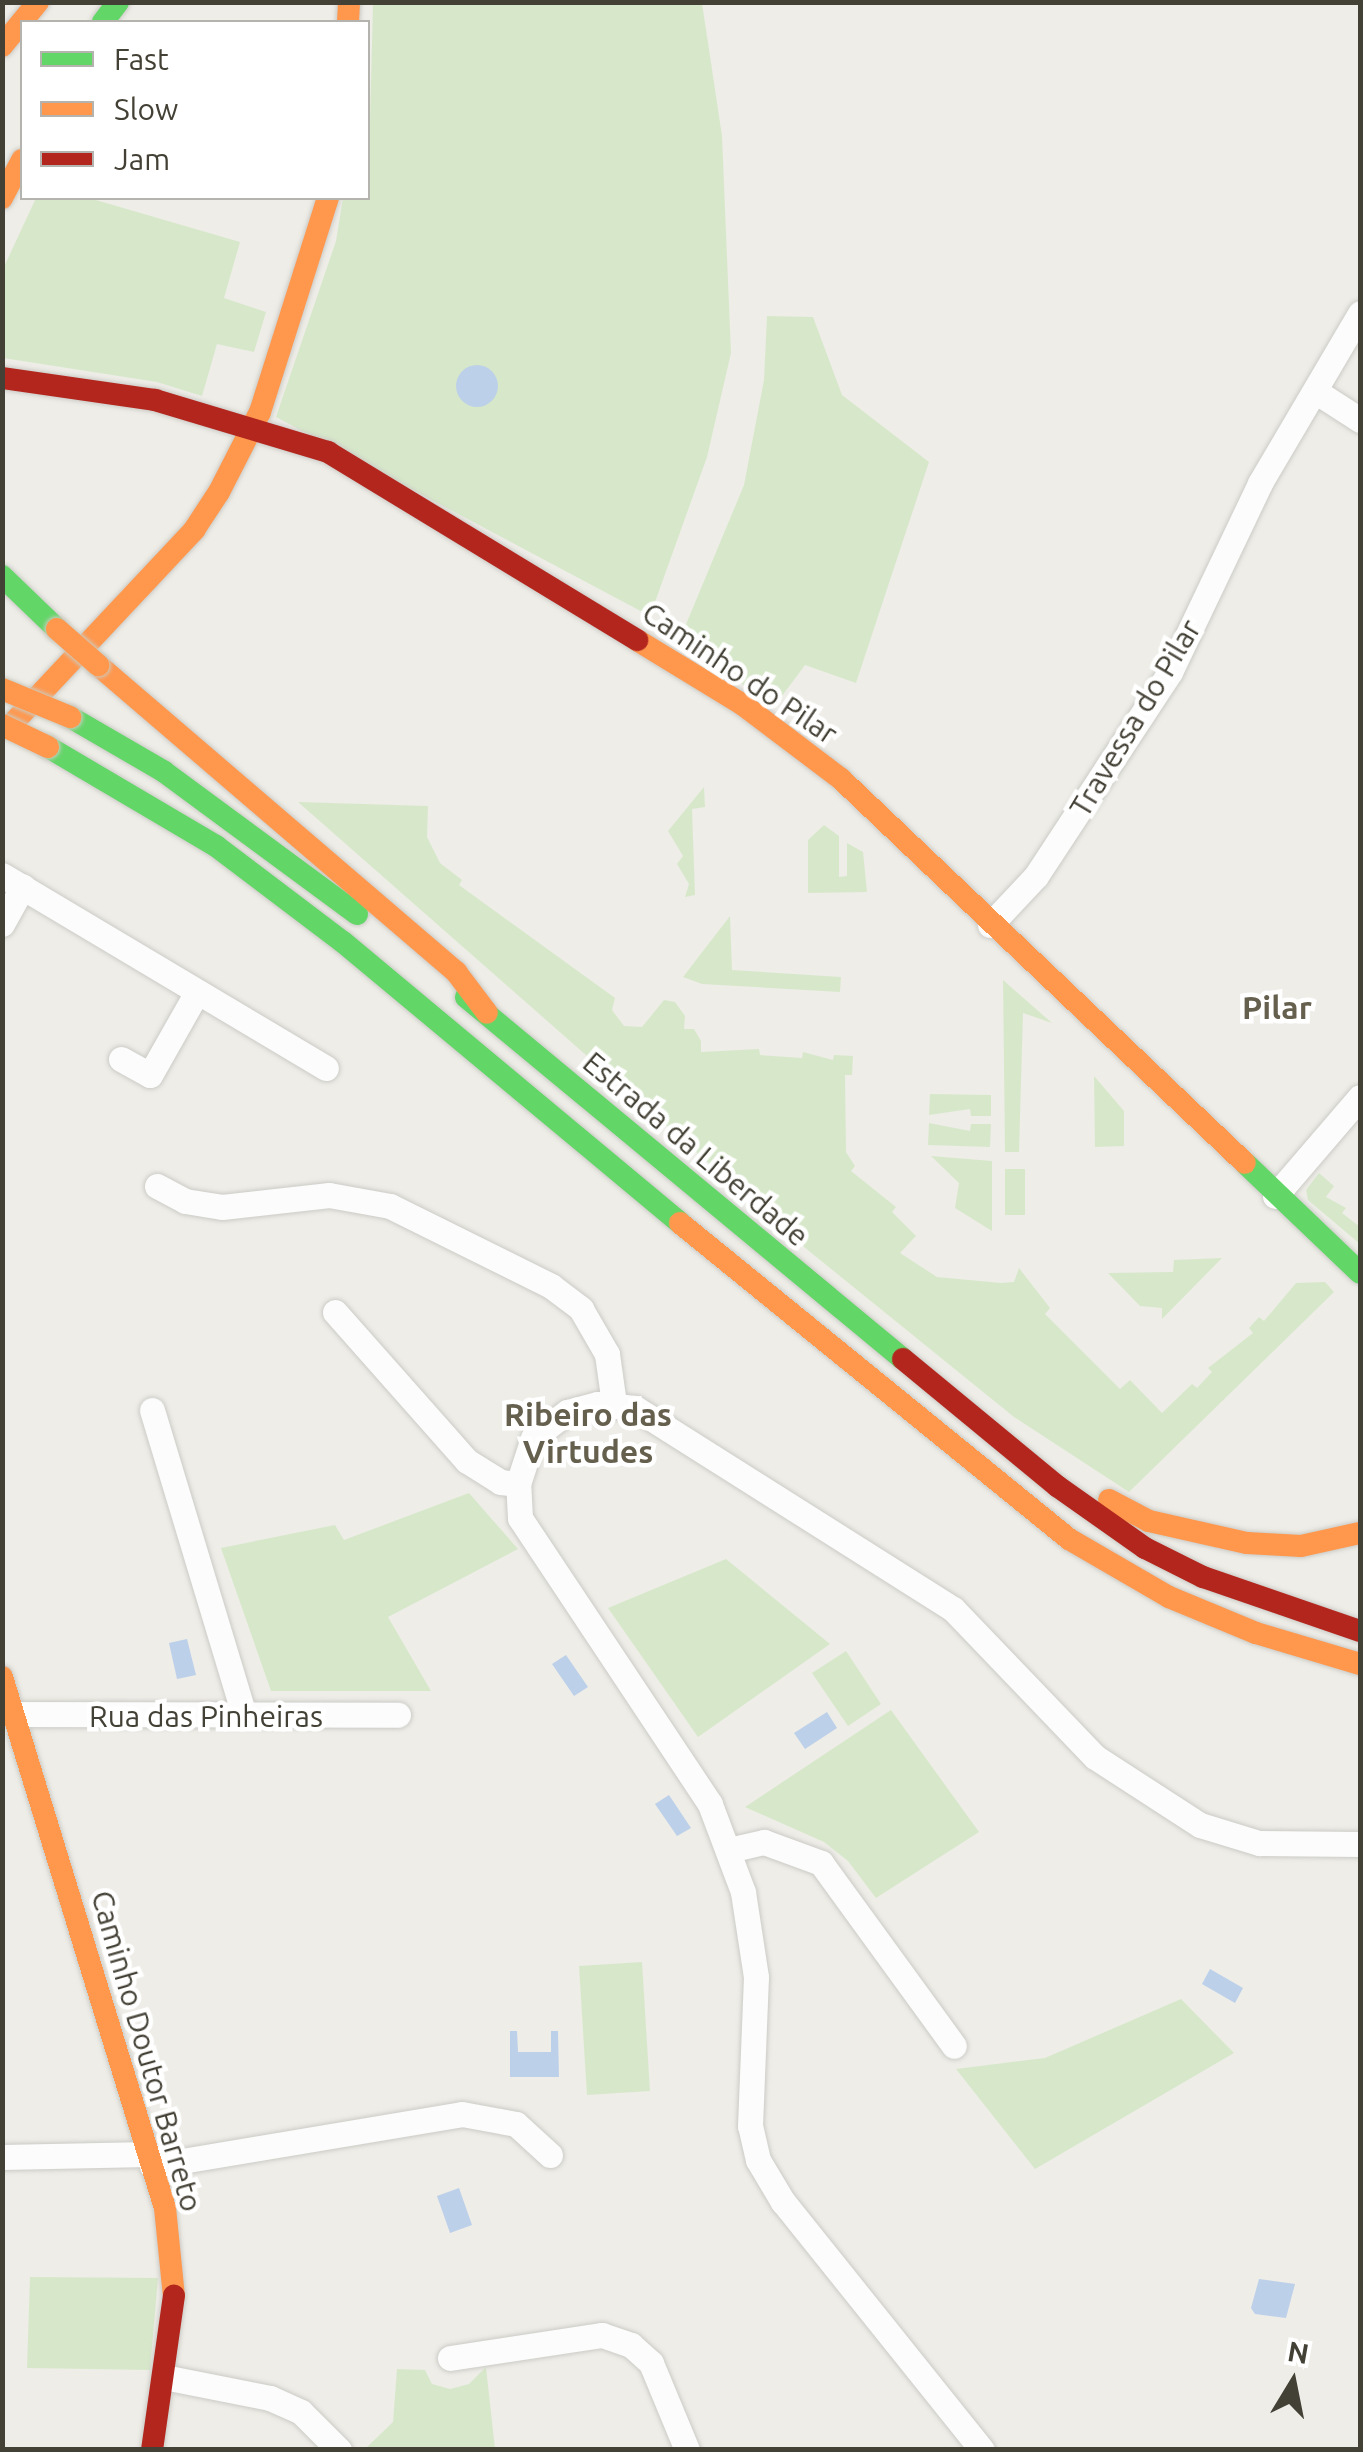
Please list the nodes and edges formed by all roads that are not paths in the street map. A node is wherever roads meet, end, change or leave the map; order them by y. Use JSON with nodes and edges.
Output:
{"nodes":[{"id":1,"x":14,"y":2,"type":"edge"},
{"id":2,"x":2,"y":16,"type":"edge"},
{"id":3,"x":20,"y":24,"type":"edge"},
{"id":4,"x":2,"y":46,"type":"edge"},
{"id":5,"x":20,"y":164,"type":"edge"},
{"id":6,"x":2,"y":198,"type":"edge"},
{"id":7,"x":327,"y":200,"type":"edge"},
{"id":8,"x":1360,"y":313,"type":"edge"},
{"id":9,"x":2,"y":378,"type":"edge"},
{"id":10,"x":1315,"y":391,"type":"junction"},
{"id":11,"x":1360,"y":420,"type":"edge"},
{"id":12,"x":252,"y":432,"type":"junction"},
{"id":13,"x":2,"y":576,"type":"edge"},
{"id":14,"x":2,"y":689,"type":"edge"},
{"id":15,"x":2,"y":725,"type":"edge"},
{"id":16,"x":2,"y":734,"type":"edge"},
{"id":17,"x":13,"y":881,"type":"edge"},
{"id":18,"x":2,"y":924,"type":"edge"},
{"id":19,"x":990,"y":925,"type":"junction"},
{"id":20,"x":197,"y":992,"type":"junction"},
{"id":21,"x":487,"y":1014,"type":"junction"},
{"id":22,"x":122,"y":1059,"type":"dead end"},
{"id":23,"x":326,"y":1068,"type":"dead end"},
{"id":24,"x":1360,"y":1098,"type":"edge"},
{"id":25,"x":157,"y":1186,"type":"dead end"},
{"id":26,"x":1275,"y":1196,"type":"junction"},
{"id":27,"x":1360,"y":1274,"type":"edge"},
{"id":28,"x":335,"y":1312,"type":"dead end"},
{"id":29,"x":614,"y":1404,"type":"junction"},
{"id":30,"x":152,"y":1410,"type":"dead end"},
{"id":31,"x":1003,"y":1442,"type":"junction"},
{"id":32,"x":518,"y":1484,"type":"junction"},
{"id":33,"x":1360,"y":1533,"type":"edge"},
{"id":34,"x":1360,"y":1632,"type":"edge"},
{"id":35,"x":1360,"y":1664,"type":"edge"},
{"id":36,"x":2,"y":1677,"type":"edge"},
{"id":37,"x":14,"y":1714,"type":"junction"},
{"id":38,"x":244,"y":1714,"type":"junction"},
{"id":39,"x":398,"y":1715,"type":"dead end"},
{"id":40,"x":1360,"y":1844,"type":"edge"},
{"id":41,"x":729,"y":1850,"type":"junction"},
{"id":42,"x":954,"y":2046,"type":"dead end"},
{"id":43,"x":550,"y":2155,"type":"dead end"},
{"id":44,"x":2,"y":2157,"type":"edge"},
{"id":45,"x":150,"y":2160,"type":"junction"},
{"id":46,"x":450,"y":2358,"type":"dead end"},
{"id":47,"x":169,"y":2378,"type":"junction"},
{"id":48,"x":152,"y":2450,"type":"edge"},
{"id":49,"x":339,"y":2450,"type":"edge"},
{"id":50,"x":687,"y":2450,"type":"edge"},
{"id":51,"x":982,"y":2450,"type":"edge"}],
"edges":[{"from":1,"to":2,"type":"main road"},
{"from":3,"to":4,"type":"main road"},
{"from":5,"to":6,"type":"main road"},
{"from":7,"to":12,"type":"main road"},
{"from":8,"to":10,"type":"street","name":"Travessa do Pilar"},
{"from":9,"to":12,"type":"main road","name":"Caminho do Pilar"},
{"from":10,"to":11,"type":"street"},
{"from":10,"to":19,"type":"street","name":"Travessa do Pilar"},
{"from":12,"to":16,"type":"main road"},
{"from":12,"to":19,"type":"main road","name":"Caminho do Pilar"},
{"from":13,"to":21,"type":"main road","bridge":true},
{"from":14,"to":21,"type":"main road","name":"Estrada da Liberdade","bridge":true},
{"from":15,"to":35,"type":"main road","bridge":true},
{"from":17,"to":18,"type":"street"},
{"from":17,"to":20,"type":"street"},
{"from":19,"to":26,"type":"main road","name":"Caminho do Pilar"},
{"from":20,"to":22,"type":"street"},
{"from":20,"to":23,"type":"street"},
{"from":21,"to":31,"type":"main road","name":"Estrada da Liberdade"},
{"from":24,"to":26,"type":"street"},
{"from":25,"to":29,"type":"street"},
{"from":26,"to":27,"type":"main road","name":"Caminho do Pilar"},
{"from":28,"to":32,"type":"street"},
{"from":29,"to":32,"type":"street"},
{"from":29,"to":40,"type":"street"},
{"from":30,"to":38,"type":"street"},
{"from":31,"to":33,"type":"main road"},
{"from":31,"to":34,"type":"main road","name":"Estrada da Liberdade"},
{"from":32,"to":41,"type":"street"},
{"from":36,"to":37,"type":"main road","name":"Caminho Doutor Barreto"},
{"from":37,"to":38,"type":"street","name":"Rua das Pinheiras"},
{"from":37,"to":45,"type":"main road","name":"Caminho Doutor Barreto"},
{"from":38,"to":39,"type":"street","name":"Rua das Pinheiras"},
{"from":41,"to":42,"type":"street"},
{"from":41,"to":51,"type":"street"},
{"from":43,"to":45,"type":"street"},
{"from":44,"to":45,"type":"street"},
{"from":45,"to":47,"type":"main road","name":"Caminho Doutor Barreto"},
{"from":46,"to":50,"type":"street"},
{"from":47,"to":48,"type":"main road","name":"Caminho Doutor Barreto"},
{"from":47,"to":49,"type":"street"}]}
